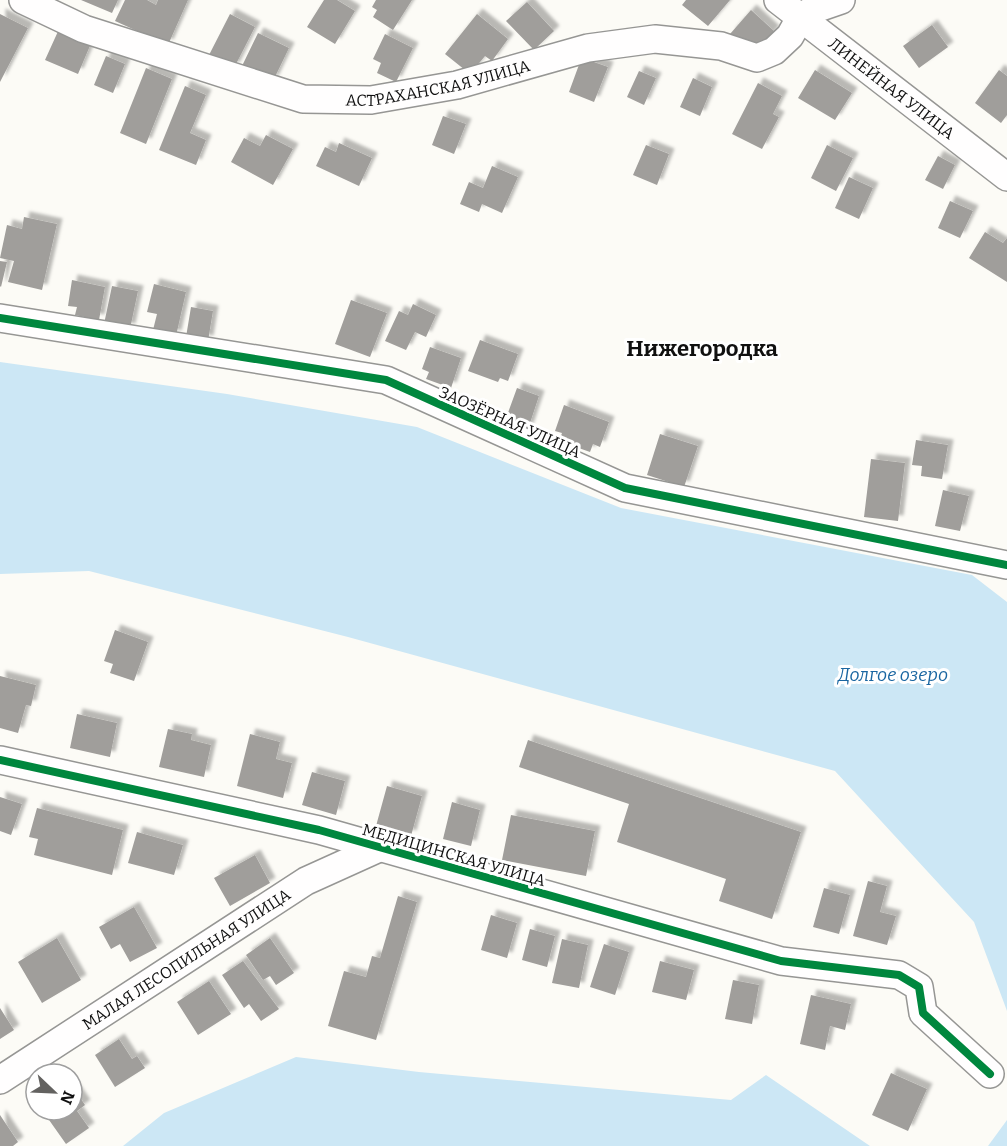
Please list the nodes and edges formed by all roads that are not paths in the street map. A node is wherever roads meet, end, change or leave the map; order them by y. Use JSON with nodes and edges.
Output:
{"nodes":[{"id":1,"x":23,"y":0,"type":"edge"},
{"id":2,"x":778,"y":0,"type":"edge"},
{"id":3,"x":841,"y":0,"type":"edge"},
{"id":4,"x":800,"y":18,"type":"junction"},
{"id":5,"x":1007,"y":177,"type":"edge"},
{"id":6,"x":0,"y":318,"type":"edge"},
{"id":7,"x":1007,"y":565,"type":"edge"},
{"id":8,"x":0,"y":760,"type":"edge"},
{"id":9,"x":378,"y":848,"type":"junction"},
{"id":10,"x":990,"y":1074,"type":"dead end"},
{"id":11,"x":0,"y":1080,"type":"edge"}],
"edges":[{"from":1,"to":4,"type":"street","name":"АСТРАХАНСКАЯ УЛИЦА"},
{"from":2,"to":4,"type":"street","name":"ЛИНЕЙНАЯ УЛИЦА"},
{"from":3,"to":4,"type":"street","name":"АСТРАХАНСКАЯ УЛИЦА"},
{"from":4,"to":5,"type":"street","name":"ЛИНЕЙНАЯ УЛИЦА"},
{"from":6,"to":7,"type":"street","name":"ЗАОЗЁРНАЯ УЛИЦА"},
{"from":8,"to":9,"type":"street","name":"МЕДИЦИНСКАЯ УЛИЦА"},
{"from":9,"to":10,"type":"street","name":"МЕДИЦИНСКАЯ УЛИЦА"},
{"from":9,"to":11,"type":"street","name":"МАЛАЯ ЛЕСОПИЛЬНАЯ УЛИЦА"}]}
